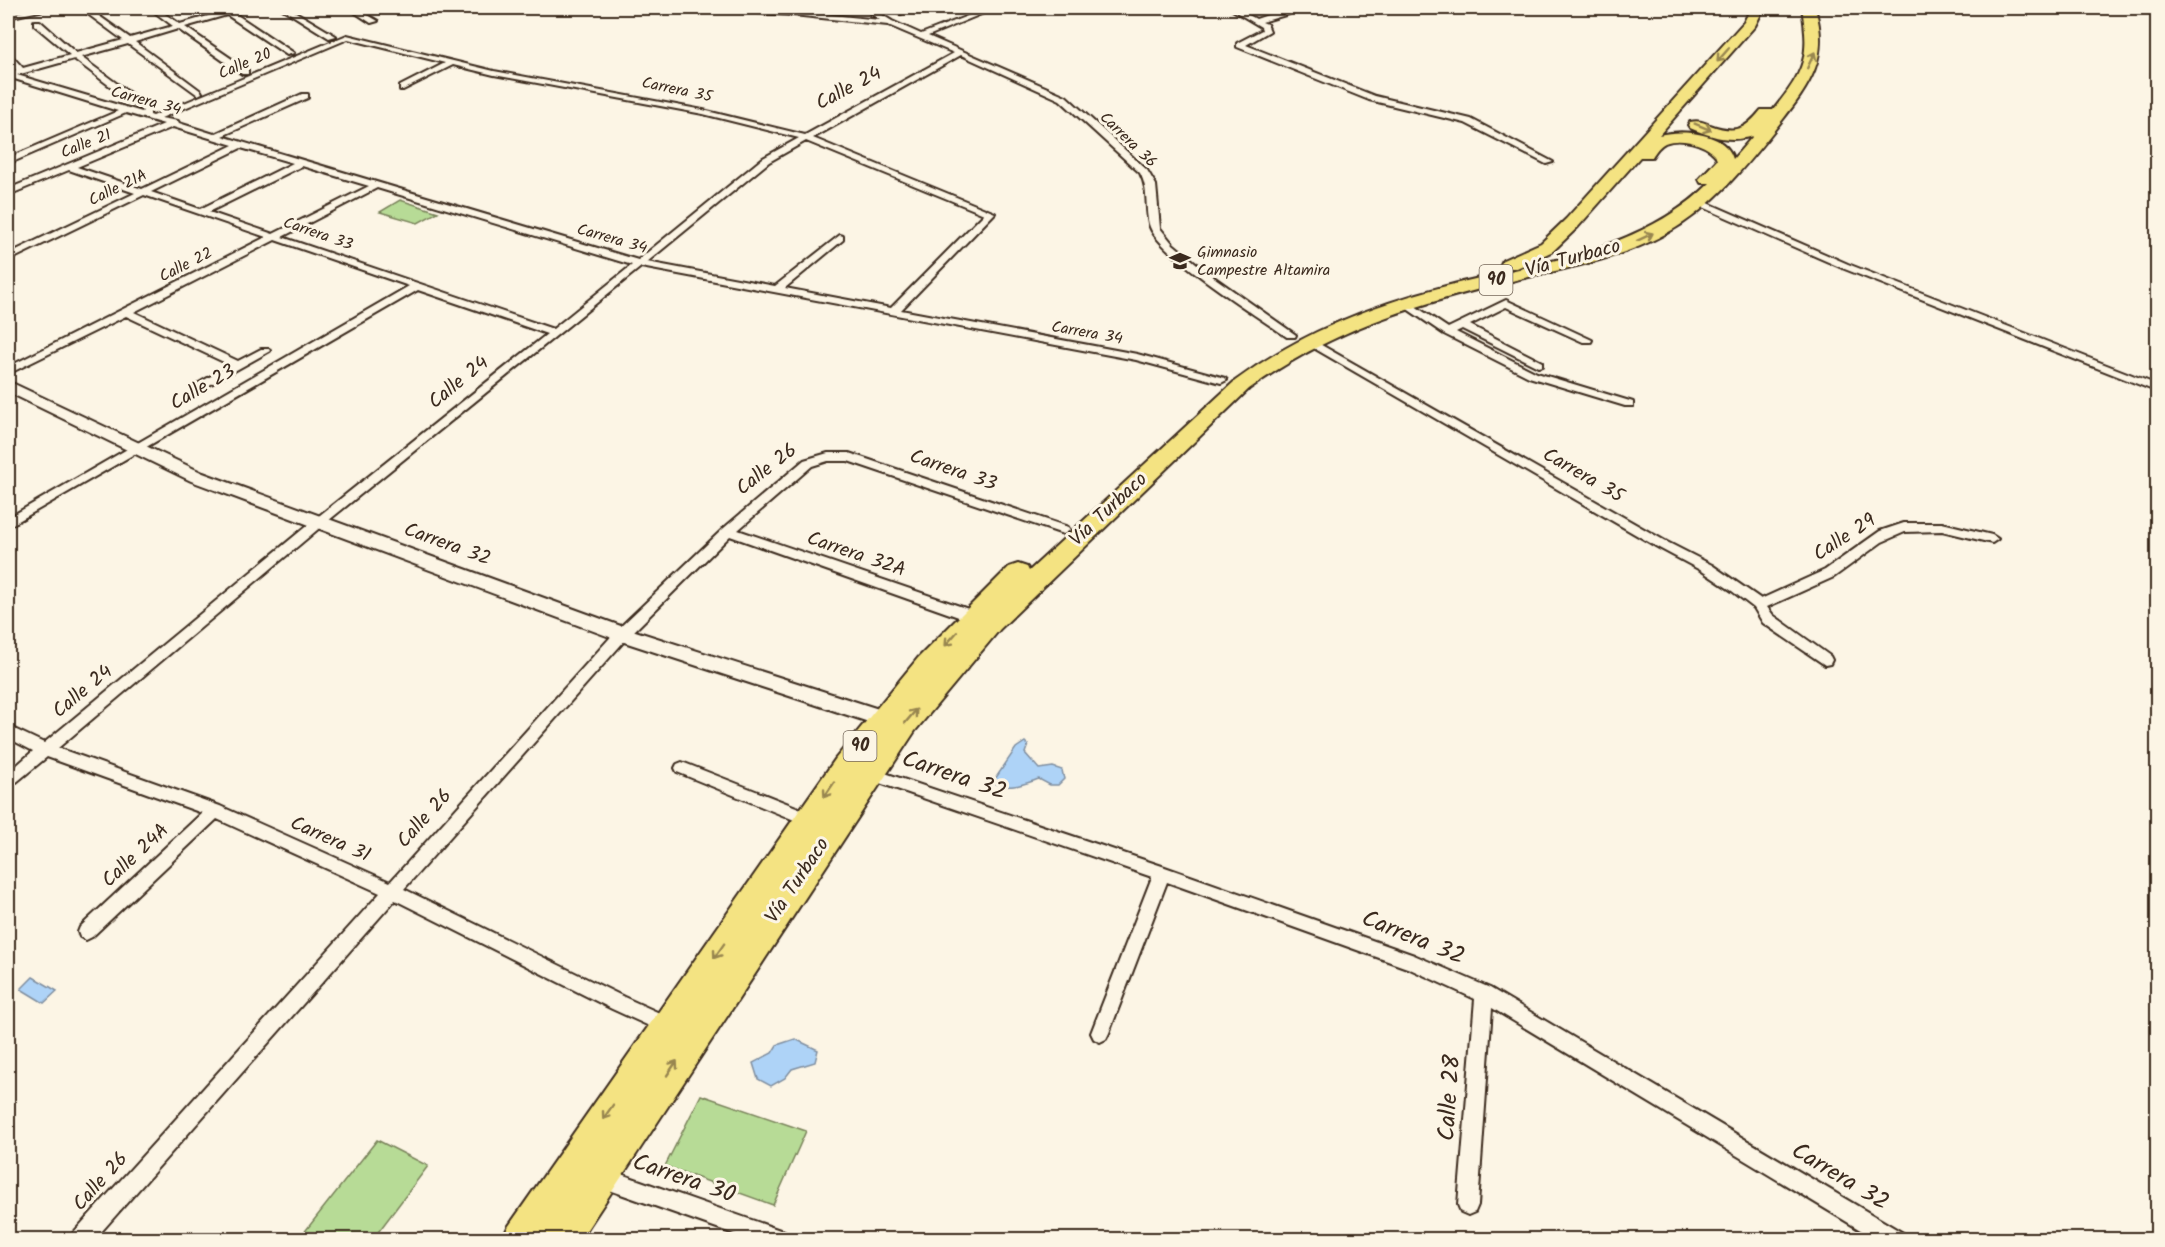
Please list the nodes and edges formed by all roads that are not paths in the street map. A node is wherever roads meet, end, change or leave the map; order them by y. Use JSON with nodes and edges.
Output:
{"nodes":[{"id":1,"x":39,"y":8,"type":"edge"},
{"id":2,"x":49,"y":8,"type":"edge"},
{"id":3,"x":152,"y":8,"type":"edge"},
{"id":4,"x":220,"y":8,"type":"edge"},
{"id":5,"x":245,"y":8,"type":"edge"},
{"id":6,"x":285,"y":8,"type":"edge"},
{"id":7,"x":352,"y":8,"type":"edge"},
{"id":8,"x":700,"y":8,"type":"edge"},
{"id":9,"x":867,"y":8,"type":"edge"},
{"id":10,"x":913,"y":8,"type":"edge"},
{"id":11,"x":993,"y":8,"type":"edge"},
{"id":12,"x":1232,"y":8,"type":"edge"},
{"id":13,"x":1288,"y":8,"type":"edge"},
{"id":14,"x":1756,"y":8,"type":"edge"},
{"id":15,"x":1808,"y":8,"type":"edge"},
{"id":16,"x":88,"y":10,"type":"dead end"},
{"id":17,"x":901,"y":12,"type":"dead end"},
{"id":18,"x":228,"y":13,"type":"junction"},
{"id":19,"x":8,"y":16,"type":"edge"},
{"id":20,"x":374,"y":21,"type":"dead end"},
{"id":21,"x":1256,"y":21,"type":"junction"},
{"id":22,"x":36,"y":23,"type":"dead end"},
{"id":23,"x":889,"y":23,"type":"junction"},
{"id":24,"x":179,"y":26,"type":"junction"},
{"id":25,"x":332,"y":36,"type":"dead end"},
{"id":26,"x":347,"y":37,"type":"joint"},
{"id":27,"x":919,"y":37,"type":"junction"},
{"id":28,"x":129,"y":41,"type":"junction"},
{"id":29,"x":961,"y":52,"type":"junction"},
{"id":30,"x":290,"y":53,"type":"dead end"},
{"id":31,"x":75,"y":56,"type":"junction"},
{"id":32,"x":8,"y":57,"type":"edge"},
{"id":33,"x":453,"y":62,"type":"junction"},
{"id":34,"x":22,"y":72,"type":"junction"},
{"id":35,"x":245,"y":72,"type":"dead end"},
{"id":36,"x":1707,"y":73,"type":"junction"},
{"id":37,"x":8,"y":75,"type":"edge"},
{"id":38,"x":403,"y":88,"type":"dead end"},
{"id":39,"x":1797,"y":91,"type":"junction"},
{"id":40,"x":198,"y":93,"type":"dead end"},
{"id":41,"x":305,"y":96,"type":"dead end"},
{"id":42,"x":123,"y":111,"type":"junction"},
{"id":43,"x":150,"y":117,"type":"junction"},
{"id":44,"x":175,"y":123,"type":"junction"},
{"id":45,"x":216,"y":136,"type":"junction"},
{"id":46,"x":804,"y":137,"type":"junction"},
{"id":47,"x":242,"y":144,"type":"junction"},
{"id":48,"x":8,"y":161,"type":"edge"},
{"id":49,"x":302,"y":162,"type":"junction"},
{"id":50,"x":1549,"y":162,"type":"dead end"},
{"id":51,"x":69,"y":167,"type":"junction"},
{"id":52,"x":377,"y":184,"type":"junction"},
{"id":53,"x":8,"y":192,"type":"edge"},
{"id":54,"x":144,"y":193,"type":"junction"},
{"id":55,"x":1699,"y":202,"type":"junction"},
{"id":56,"x":1590,"y":205,"type":"junction"},
{"id":57,"x":201,"y":212,"type":"junction"},
{"id":58,"x":1682,"y":217,"type":"junction"},
{"id":59,"x":275,"y":237,"type":"junction"},
{"id":60,"x":840,"y":238,"type":"dead end"},
{"id":61,"x":8,"y":258,"type":"edge"},
{"id":62,"x":640,"y":264,"type":"junction"},
{"id":63,"x":417,"y":286,"type":"junction"},
{"id":64,"x":776,"y":290,"type":"junction"},
{"id":65,"x":1405,"y":304,"type":"junction"},
{"id":66,"x":126,"y":312,"type":"junction"},
{"id":67,"x":893,"y":312,"type":"junction"},
{"id":68,"x":1462,"y":325,"type":"junction"},
{"id":69,"x":1448,"y":332,"type":"junction"},
{"id":70,"x":555,"y":333,"type":"junction"},
{"id":71,"x":1300,"y":338,"type":"junction"},
{"id":72,"x":1587,"y":340,"type":"dead end"},
{"id":73,"x":265,"y":351,"type":"dead end"},
{"id":74,"x":1538,"y":364,"type":"dead end"},
{"id":75,"x":238,"y":365,"type":"junction"},
{"id":76,"x":8,"y":371,"type":"edge"},
{"id":77,"x":1221,"y":380,"type":"junction"},
{"id":78,"x":8,"y":386,"type":"edge"},
{"id":79,"x":200,"y":386,"type":"dead end"},
{"id":80,"x":2157,"y":389,"type":"edge"},
{"id":81,"x":1629,"y":404,"type":"dead end"},
{"id":82,"x":138,"y":449,"type":"junction"},
{"id":83,"x":828,"y":457,"type":"joint"},
{"id":84,"x":319,"y":522,"type":"junction"},
{"id":85,"x":8,"y":523,"type":"edge"},
{"id":86,"x":1064,"y":530,"type":"junction"},
{"id":87,"x":728,"y":531,"type":"junction"},
{"id":88,"x":1992,"y":539,"type":"dead end"},
{"id":89,"x":1759,"y":605,"type":"junction"},
{"id":90,"x":972,"y":616,"type":"junction"},
{"id":91,"x":622,"y":634,"type":"junction"},
{"id":92,"x":1825,"y":660,"type":"dead end"},
{"id":93,"x":881,"y":718,"type":"junction"},
{"id":94,"x":8,"y":732,"type":"edge"},
{"id":95,"x":45,"y":750,"type":"junction"},
{"id":96,"x":682,"y":768,"type":"dead end"},
{"id":97,"x":870,"y":774,"type":"junction"},
{"id":98,"x":8,"y":781,"type":"edge"},
{"id":99,"x":215,"y":811,"type":"junction"},
{"id":100,"x":810,"y":819,"type":"junction"},
{"id":101,"x":1162,"y":873,"type":"junction"},
{"id":102,"x":391,"y":890,"type":"junction"},
{"id":103,"x":86,"y":932,"type":"dead end"},
{"id":104,"x":1484,"y":994,"type":"junction"},
{"id":105,"x":668,"y":1025,"type":"junction"},
{"id":106,"x":1100,"y":1033,"type":"dead end"},
{"id":107,"x":693,"y":1036,"type":"junction"},
{"id":108,"x":570,"y":1166,"type":"junction"},
{"id":109,"x":600,"y":1176,"type":"junction"},
{"id":110,"x":1468,"y":1205,"type":"dead end"},
{"id":111,"x":1867,"y":1231,"type":"edge"},
{"id":112,"x":80,"y":1239,"type":"edge"},
{"id":113,"x":521,"y":1239,"type":"edge"},
{"id":114,"x":558,"y":1239,"type":"edge"},
{"id":115,"x":780,"y":1239,"type":"edge"},
{"id":116,"x":1896,"y":1239,"type":"edge"}],
"edges":[{"from":1,"to":2,"type":"street"},
{"from":1,"to":19,"type":"street"},
{"from":3,"to":24,"type":"street"},
{"from":4,"to":18,"type":"street"},
{"from":5,"to":18,"type":"street"},
{"from":6,"to":25,"type":"street"},
{"from":7,"to":20,"type":"street"},
{"from":8,"to":23,"type":"street"},
{"from":9,"to":23,"type":"street"},
{"from":10,"to":17,"type":"street"},
{"from":11,"to":27,"type":"street"},
{"from":12,"to":21,"type":"street"},
{"from":13,"to":21,"type":"street"},
{"from":14,"to":36,"type":"highway","name":"Vía Turbaco","number":"90","one_way":true},
{"from":39,"to":15,"type":"highway","name":"Vía Turbaco","number":"90","one_way":true},
{"from":16,"to":28,"type":"street"},
{"from":18,"to":24,"type":"street"},
{"from":18,"to":30,"type":"street"},
{"from":21,"to":50,"type":"street"},
{"from":22,"to":31,"type":"street"},
{"from":23,"to":27,"type":"street","name":"Carrera 36"},
{"from":24,"to":28,"type":"street"},
{"from":24,"to":35,"type":"street"},
{"from":26,"to":33,"type":"street","name":"Carrera 35"},
{"from":26,"to":43,"type":"street","name":"Calle 20"},
{"from":27,"to":29,"type":"street","name":"Carrera 36"},
{"from":28,"to":31,"type":"street"},
{"from":28,"to":40,"type":"street"},
{"from":29,"to":46,"type":"street","name":"Calle 24"},
{"from":29,"to":71,"type":"street","name":"Carrera 36"},
{"from":31,"to":34,"type":"street"},
{"from":31,"to":43,"type":"street"},
{"from":32,"to":34,"type":"street"},
{"from":33,"to":38,"type":"street"},
{"from":33,"to":46,"type":"street","name":"Carrera 35"},
{"from":34,"to":37,"type":"street"},
{"from":36,"to":39,"type":"highway","one_way":true},
{"from":36,"to":56,"type":"highway","name":"Vía Turbaco","number":"90"},
{"from":37,"to":42,"type":"street","name":"Carrera 34"},
{"from":39,"to":55,"type":"highway","name":"Vía Turbaco","number":"90"},
{"from":41,"to":45,"type":"street"},
{"from":42,"to":43,"type":"street","name":"Carrera 34"},
{"from":42,"to":48,"type":"street"},
{"from":43,"to":44,"type":"street","name":"Carrera 34"},
{"from":44,"to":45,"type":"street","name":"Carrera 34"},
{"from":44,"to":51,"type":"street","name":"Calle 21"},
{"from":45,"to":47,"type":"street","name":"Carrera 34"},
{"from":46,"to":62,"type":"street","name":"Calle 24"},
{"from":46,"to":67,"type":"street","name":"Carrera 35"},
{"from":47,"to":49,"type":"street","name":"Carrera 34"},
{"from":47,"to":54,"type":"street","name":"Calle 21A"},
{"from":49,"to":52,"type":"street","name":"Carrera 34"},
{"from":49,"to":57,"type":"street"},
{"from":51,"to":53,"type":"street","name":"Calle 21"},
{"from":51,"to":54,"type":"street","name":"Carrera 33"},
{"from":52,"to":59,"type":"street","name":"Calle 22"},
{"from":52,"to":62,"type":"street","name":"Carrera 34"},
{"from":54,"to":57,"type":"street","name":"Carrera 33"},
{"from":54,"to":61,"type":"street","name":"Calle 21A"},
{"from":55,"to":58,"type":"highway","name":"Vía Turbaco","number":"90"},
{"from":55,"to":80,"type":"street"},
{"from":56,"to":58,"type":"highway"},
{"from":56,"to":71,"type":"highway","name":"Vía Turbaco","number":"90"},
{"from":57,"to":59,"type":"street","name":"Carrera 33"},
{"from":65,"to":58,"type":"highway","name":"Vía Turbaco","number":"90","one_way":true},
{"from":59,"to":63,"type":"street","name":"Carrera 33"},
{"from":59,"to":66,"type":"street","name":"Calle 22"},
{"from":60,"to":64,"type":"street"},
{"from":62,"to":64,"type":"street","name":"Carrera 34"},
{"from":62,"to":70,"type":"street","name":"Calle 24"},
{"from":63,"to":70,"type":"street","name":"Carrera 33"},
{"from":63,"to":82,"type":"street","name":"Calle 23"},
{"from":64,"to":67,"type":"street","name":"Carrera 34"},
{"from":65,"to":69,"type":"street"},
{"from":65,"to":71,"type":"highway","name":"Vía Turbaco","number":"90"},
{"from":66,"to":75,"type":"street"},
{"from":66,"to":76,"type":"street","name":"Calle 22"},
{"from":67,"to":77,"type":"street","name":"Carrera 34"},
{"from":68,"to":69,"type":"street"},
{"from":68,"to":72,"type":"street"},
{"from":68,"to":74,"type":"street"},
{"from":69,"to":81,"type":"street"},
{"from":70,"to":84,"type":"street","name":"Calle 24"},
{"from":71,"to":77,"type":"highway","name":"Vía Turbaco","number":"90"},
{"from":71,"to":89,"type":"street","name":"Carrera 35"},
{"from":97,"to":71,"type":"highway","name":"Vía Turbaco","number":"90","one_way":true},
{"from":73,"to":75,"type":"street"},
{"from":75,"to":79,"type":"street"},
{"from":77,"to":86,"type":"highway","name":"Vía Turbaco","number":"90"},
{"from":78,"to":82,"type":"street","name":"Carrera 32"},
{"from":82,"to":84,"type":"street","name":"Carrera 32"},
{"from":82,"to":85,"type":"street","name":"Calle 23"},
{"from":83,"to":86,"type":"street","name":"Carrera 33"},
{"from":83,"to":87,"type":"street","name":"Calle 26"},
{"from":84,"to":91,"type":"street","name":"Carrera 32"},
{"from":84,"to":95,"type":"street","name":"Calle 24"},
{"from":86,"to":90,"type":"highway","name":"Vía Turbaco","number":"90"},
{"from":87,"to":90,"type":"street","name":"Carrera 32A"},
{"from":87,"to":91,"type":"street","name":"Calle 26"},
{"from":88,"to":89,"type":"street","name":"Calle 29"},
{"from":89,"to":92,"type":"street","name":"Carrera 35"},
{"from":90,"to":93,"type":"highway","name":"Vía Turbaco","number":"90","one_way":true},
{"from":91,"to":93,"type":"street","name":"Carrera 32"},
{"from":91,"to":102,"type":"street","name":"Calle 26"},
{"from":93,"to":100,"type":"highway","name":"Vía Turbaco","number":"90","one_way":true},
{"from":94,"to":95,"type":"street","name":"Carrera 31"},
{"from":95,"to":98,"type":"street","name":"Calle 24"},
{"from":95,"to":99,"type":"street","name":"Carrera 31"},
{"from":96,"to":100,"type":"street"},
{"from":97,"to":101,"type":"street","name":"Carrera 32"},
{"from":97,"to":107,"type":"highway","name":"Vía Turbaco","number":"90"},
{"from":99,"to":102,"type":"street","name":"Carrera 31"},
{"from":99,"to":103,"type":"street","name":"Calle 24A"},
{"from":100,"to":105,"type":"highway","name":"Vía Turbaco","number":"90","one_way":true},
{"from":101,"to":104,"type":"street","name":"Carrera 32"},
{"from":101,"to":106,"type":"street"},
{"from":102,"to":105,"type":"street","name":"Carrera 31"},
{"from":102,"to":112,"type":"street","name":"Calle 26"},
{"from":104,"to":110,"type":"street","name":"Calle 28"},
{"from":104,"to":111,"type":"street","name":"Carrera 32"},
{"from":105,"to":107,"type":"street","name":"Carrera 31"},
{"from":105,"to":108,"type":"highway","name":"Vía Turbaco","number":"90","one_way":true},
{"from":109,"to":107,"type":"highway","name":"Vía Turbaco","number":"90","one_way":true},
{"from":108,"to":109,"type":"street","name":"Carrera 30"},
{"from":108,"to":113,"type":"highway","name":"Vía Turbaco","number":"90"},
{"from":109,"to":114,"type":"highway","name":"Vía Turbaco","number":"90"},
{"from":109,"to":115,"type":"street","name":"Carrera 30"},
{"from":111,"to":116,"type":"street","name":"Carrera 32"}]}
